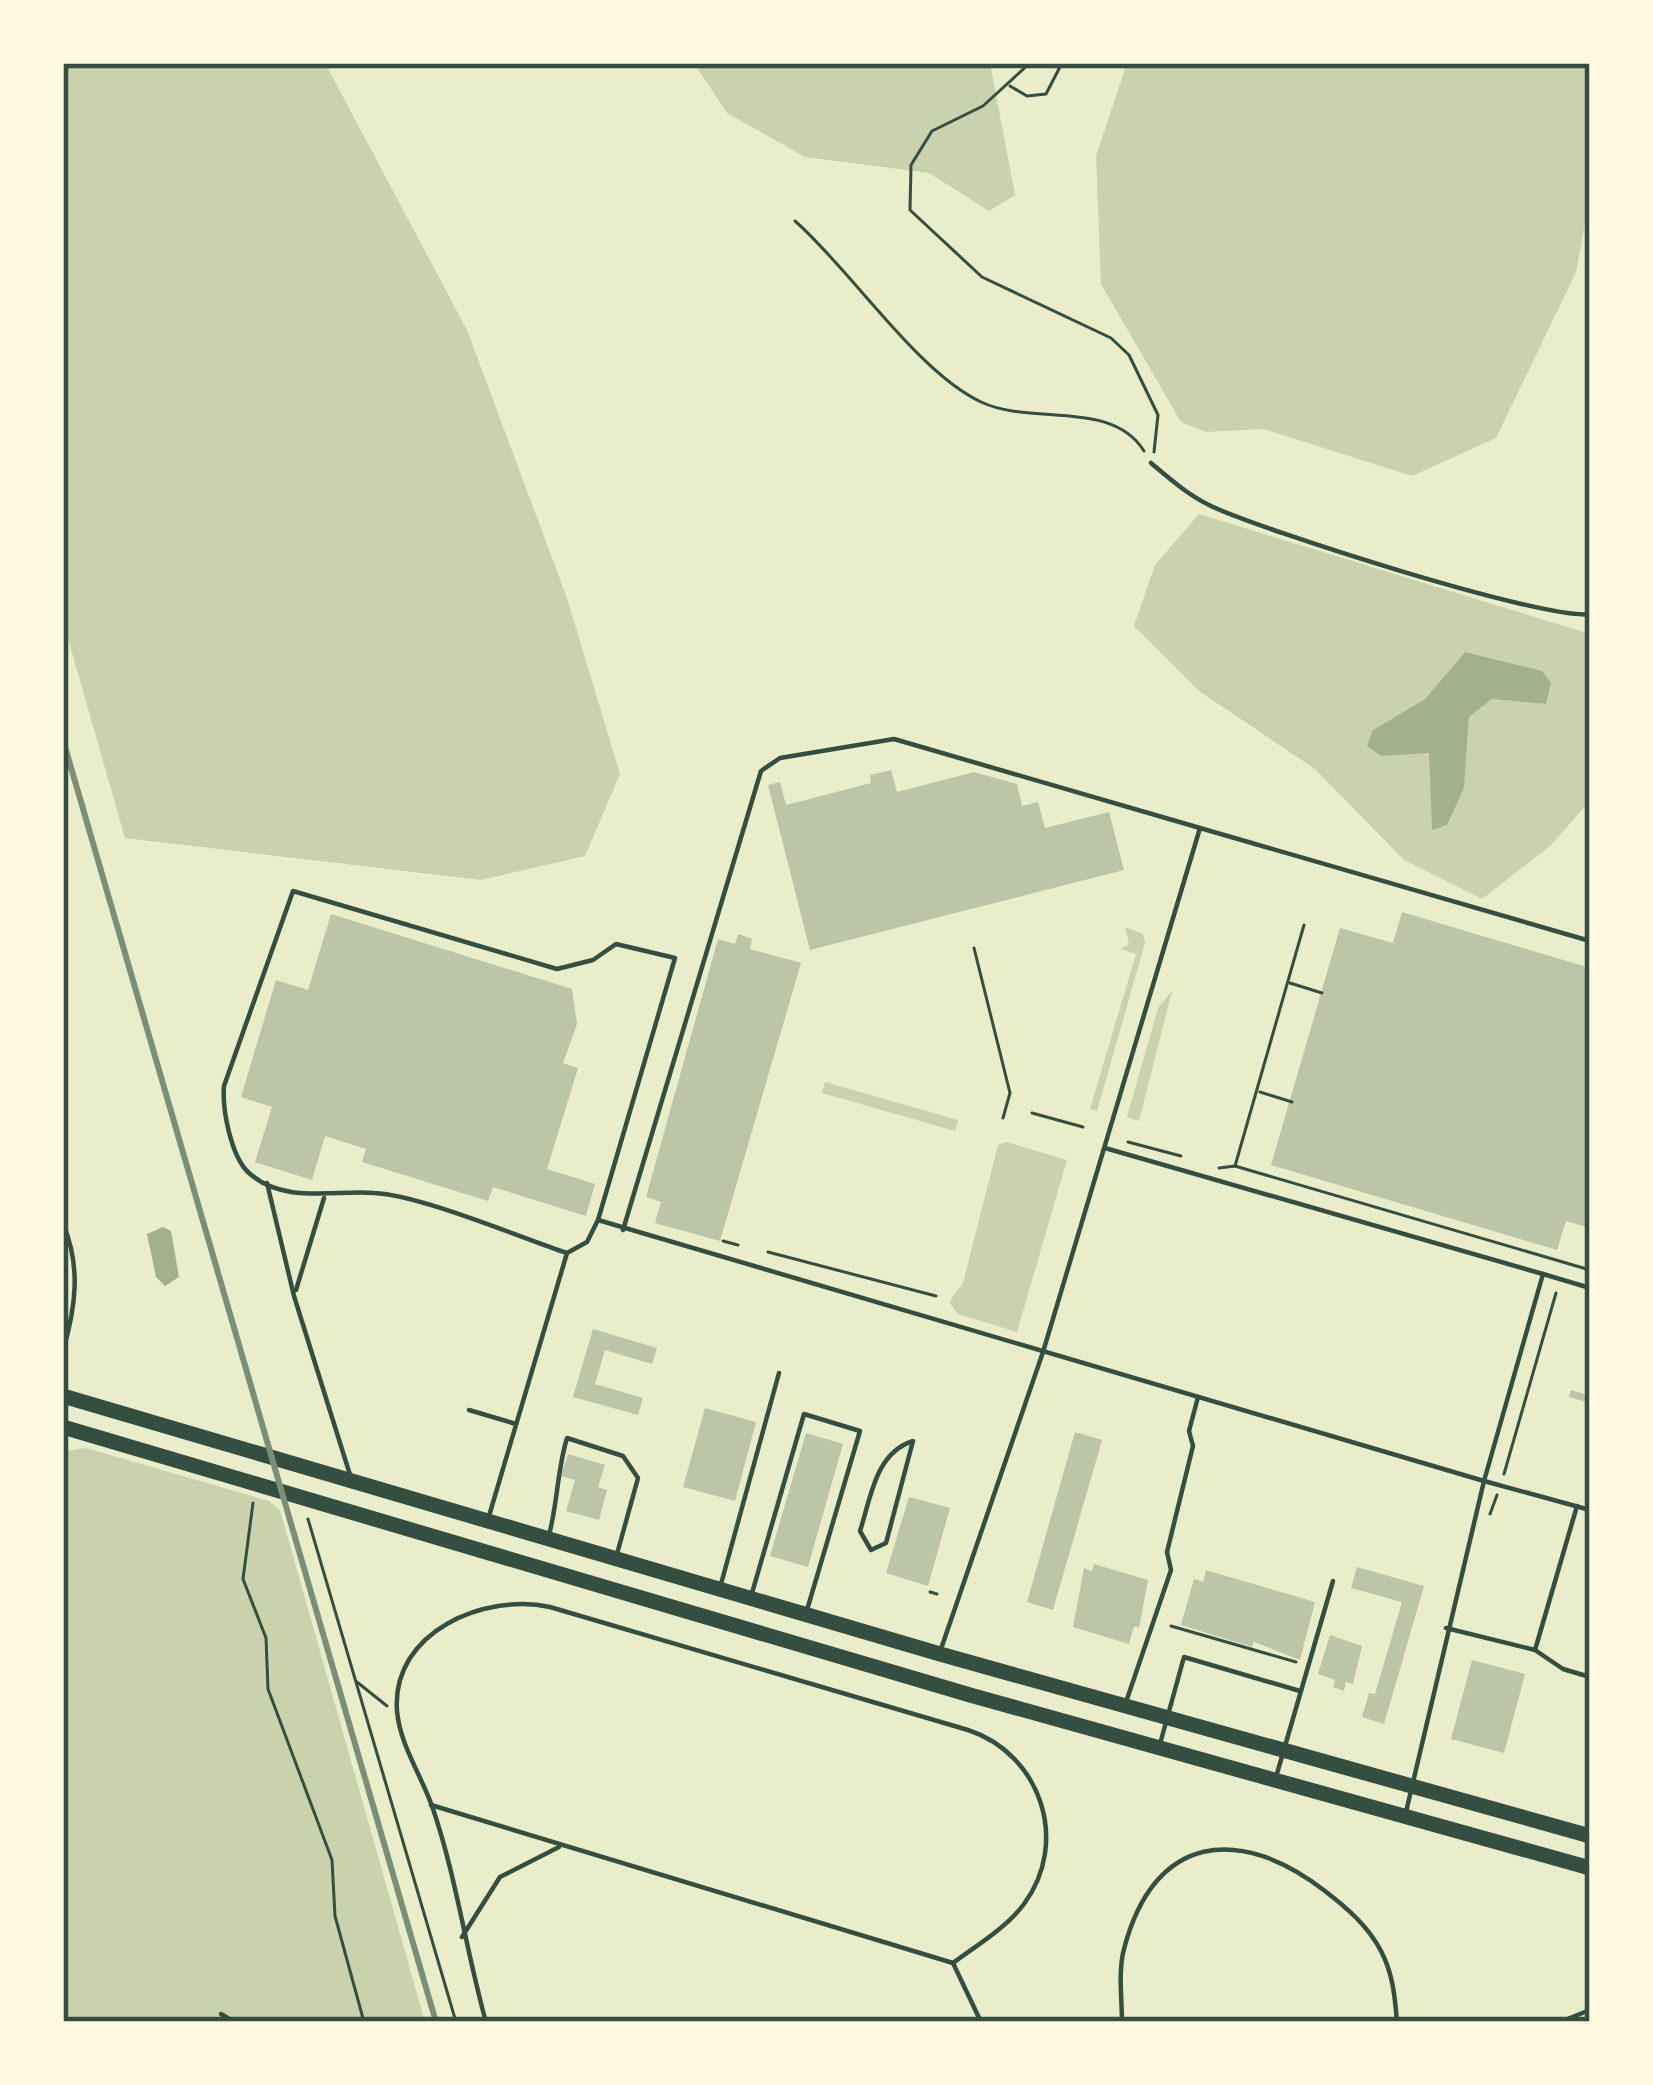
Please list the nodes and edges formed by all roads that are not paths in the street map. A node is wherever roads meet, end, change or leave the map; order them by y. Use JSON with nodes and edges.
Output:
{"nodes":[{"id":1,"x":1151,"y":463,"type":"road end"},
{"id":2,"x":1590,"y":614,"type":"edge"},
{"id":3,"x":1200,"y":828,"type":"junction"},
{"id":4,"x":1590,"y":941,"type":"edge"},
{"id":5,"x":1105,"y":1148,"type":"junction"},
{"id":6,"x":267,"y":1184,"type":"junction"},
{"id":7,"x":325,"y":1195,"type":"junction"},
{"id":8,"x":598,"y":1220,"type":"junction"},
{"id":9,"x":63,"y":1223,"type":"edge"},
{"id":10,"x":623,"y":1230,"type":"junction"},
{"id":11,"x":568,"y":1252,"type":"junction"},
{"id":12,"x":1543,"y":1274,"type":"junction"},
{"id":13,"x":1590,"y":1288,"type":"edge"},
{"id":14,"x":294,"y":1296,"type":"junction"},
{"id":15,"x":63,"y":1351,"type":"edge"},
{"id":16,"x":1043,"y":1352,"type":"junction"},
{"id":17,"x":779,"y":1373,"type":"dead end"},
{"id":18,"x":63,"y":1396,"type":"edge"},
{"id":19,"x":1198,"y":1396,"type":"junction"},
{"id":20,"x":469,"y":1409,"type":"dead end"},
{"id":21,"x":517,"y":1424,"type":"junction"},
{"id":22,"x":63,"y":1427,"type":"edge"},
{"id":23,"x":913,"y":1441,"type":"joint"},
{"id":24,"x":351,"y":1478,"type":"junction"},
{"id":25,"x":1484,"y":1481,"type":"junction"},
{"id":26,"x":1577,"y":1507,"type":"junction"},
{"id":27,"x":1590,"y":1510,"type":"edge"},
{"id":28,"x":488,"y":1518,"type":"junction"},
{"id":29,"x":549,"y":1536,"type":"junction"},
{"id":30,"x":478,"y":1550,"type":"junction"},
{"id":31,"x":616,"y":1556,"type":"junction"},
{"id":32,"x":541,"y":1568,"type":"junction"},
{"id":33,"x":1333,"y":1581,"type":"dead end"},
{"id":34,"x":607,"y":1588,"type":"junction"},
{"id":35,"x":719,"y":1588,"type":"junction"},
{"id":36,"x":751,"y":1597,"type":"junction"},
{"id":37,"x":806,"y":1614,"type":"junction"},
{"id":38,"x":711,"y":1618,"type":"junction"},
{"id":39,"x":743,"y":1628,"type":"junction"},
{"id":40,"x":1446,"y":1628,"type":"junction"},
{"id":41,"x":798,"y":1645,"type":"junction"},
{"id":42,"x":1535,"y":1650,"type":"junction"},
{"id":43,"x":940,"y":1654,"type":"junction"},
{"id":44,"x":1590,"y":1677,"type":"edge"},
{"id":45,"x":932,"y":1683,"type":"junction"},
{"id":46,"x":1300,"y":1691,"type":"junction"},
{"id":47,"x":1124,"y":1706,"type":"junction"},
{"id":48,"x":1167,"y":1718,"type":"junction"},
{"id":49,"x":1116,"y":1736,"type":"junction"},
{"id":50,"x":1159,"y":1749,"type":"junction"},
{"id":51,"x":1283,"y":1752,"type":"junction"},
{"id":52,"x":1275,"y":1782,"type":"junction"},
{"id":53,"x":1412,"y":1788,"type":"junction"},
{"id":54,"x":431,"y":1804,"type":"junction"},
{"id":55,"x":1405,"y":1817,"type":"junction"},
{"id":56,"x":1590,"y":1836,"type":"edge"},
{"id":57,"x":559,"y":1847,"type":"junction"},
{"id":58,"x":1590,"y":1868,"type":"edge"},
{"id":59,"x":462,"y":1937,"type":"junction"},
{"id":60,"x":953,"y":1963,"type":"junction"},
{"id":61,"x":1590,"y":2010,"type":"edge"},
{"id":62,"x":221,"y":2014,"type":"dead end"},
{"id":63,"x":234,"y":2022,"type":"edge"},
{"id":64,"x":486,"y":2022,"type":"edge"},
{"id":65,"x":981,"y":2022,"type":"edge"},
{"id":66,"x":1121,"y":2022,"type":"edge"},
{"id":67,"x":1397,"y":2022,"type":"edge"},
{"id":68,"x":1560,"y":2022,"type":"edge"}],
"edges":[{"from":1,"to":2,"type":"lane"},
{"from":3,"to":4,"type":"lane"},
{"from":3,"to":5,"type":"lane"},
{"from":3,"to":10,"type":"lane"},
{"from":5,"to":12,"type":"lane"},
{"from":5,"to":16,"type":"lane"},
{"from":6,"to":7,"type":"lane"},
{"from":6,"to":8,"type":"lane"},
{"from":6,"to":14,"type":"lane"},
{"from":7,"to":11,"type":"lane"},
{"from":7,"to":14,"type":"lane"},
{"from":8,"to":10,"type":"lane"},
{"from":8,"to":11,"type":"lane"},
{"from":9,"to":15,"type":"lane"},
{"from":10,"to":16,"type":"lane"},
{"from":11,"to":21,"type":"lane"},
{"from":12,"to":13,"type":"lane"},
{"from":12,"to":25,"type":"lane"},
{"from":14,"to":24,"type":"lane"},
{"from":16,"to":19,"type":"lane"},
{"from":16,"to":43,"type":"lane"},
{"from":17,"to":35,"type":"lane"},
{"from":18,"to":24,"type":"main road"},
{"from":19,"to":25,"type":"lane"},
{"from":19,"to":47,"type":"lane"},
{"from":20,"to":21,"type":"lane"},
{"from":21,"to":28,"type":"lane"},
{"from":22,"to":30,"type":"main road"},
{"from":23,"to":23,"type":"lane"},
{"from":24,"to":28,"type":"main road"},
{"from":25,"to":26,"type":"lane"},
{"from":25,"to":40,"type":"lane"},
{"from":26,"to":27,"type":"lane"},
{"from":26,"to":42,"type":"lane"},
{"from":28,"to":29,"type":"main road"},
{"from":28,"to":30,"type":"lane"},
{"from":29,"to":31,"type":"main road"},
{"from":29,"to":31,"type":"lane"},
{"from":29,"to":32,"type":"lane"},
{"from":30,"to":32,"type":"main road"},
{"from":31,"to":34,"type":"lane"},
{"from":31,"to":35,"type":"main road"},
{"from":32,"to":34,"type":"main road"},
{"from":33,"to":46,"type":"lane"},
{"from":34,"to":38,"type":"main road"},
{"from":35,"to":36,"type":"main road"},
{"from":35,"to":38,"type":"lane"},
{"from":36,"to":37,"type":"main road"},
{"from":36,"to":37,"type":"lane"},
{"from":36,"to":39,"type":"lane"},
{"from":37,"to":41,"type":"lane"},
{"from":37,"to":43,"type":"main road"},
{"from":38,"to":39,"type":"main road"},
{"from":39,"to":41,"type":"main road"},
{"from":40,"to":42,"type":"lane"},
{"from":40,"to":53,"type":"lane"},
{"from":41,"to":45,"type":"main road"},
{"from":42,"to":44,"type":"lane"},
{"from":43,"to":45,"type":"lane"},
{"from":43,"to":47,"type":"main road"},
{"from":45,"to":49,"type":"main road"},
{"from":46,"to":48,"type":"lane"},
{"from":46,"to":51,"type":"lane"},
{"from":47,"to":48,"type":"main road"},
{"from":47,"to":49,"type":"lane"},
{"from":48,"to":50,"type":"lane"},
{"from":48,"to":51,"type":"main road"},
{"from":49,"to":50,"type":"main road"},
{"from":50,"to":52,"type":"main road"},
{"from":51,"to":52,"type":"lane"},
{"from":51,"to":53,"type":"main road"},
{"from":52,"to":55,"type":"main road"},
{"from":53,"to":55,"type":"lane"},
{"from":53,"to":56,"type":"main road"},
{"from":54,"to":57,"type":"lane"},
{"from":54,"to":59,"type":"lane"},
{"from":54,"to":60,"type":"lane"},
{"from":55,"to":58,"type":"main road"},
{"from":57,"to":59,"type":"lane"},
{"from":57,"to":60,"type":"lane"},
{"from":59,"to":64,"type":"lane"},
{"from":60,"to":65,"type":"lane"},
{"from":61,"to":68,"type":"lane"},
{"from":62,"to":63,"type":"lane"},
{"from":66,"to":67,"type":"lane"}]}
